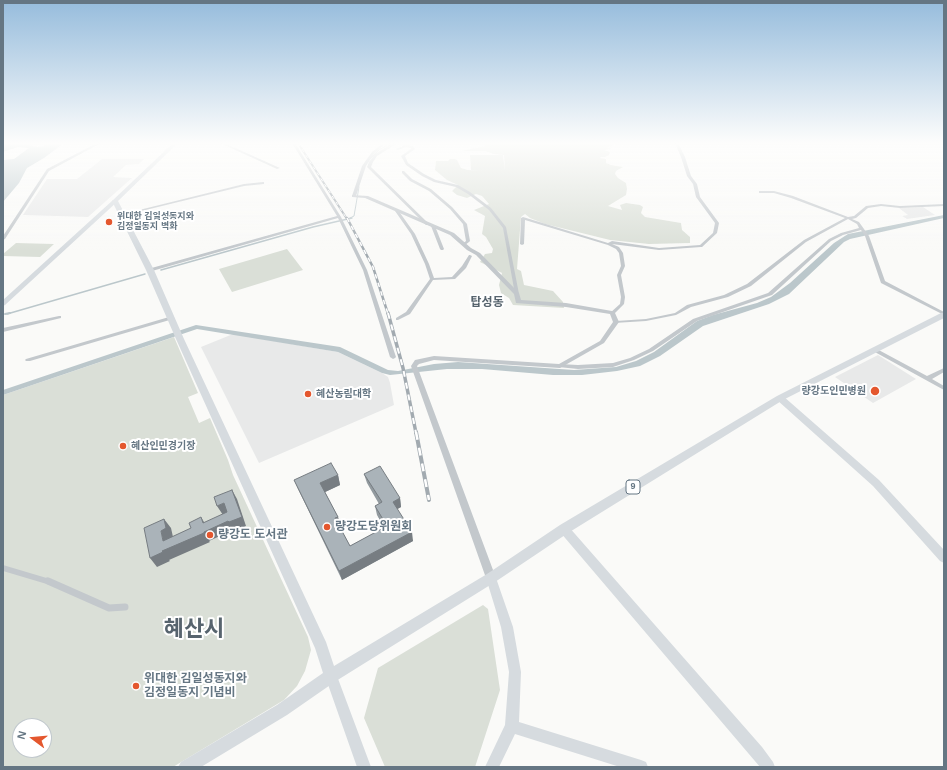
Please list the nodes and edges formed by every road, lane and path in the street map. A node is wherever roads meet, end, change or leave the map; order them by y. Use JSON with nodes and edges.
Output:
{"nodes":[{"id":1,"x":42,"y":179,"type":"edge"},
{"id":2,"x":139,"y":179,"type":"edge"},
{"id":3,"x":315,"y":179,"type":"edge"},
{"id":4,"x":361,"y":179,"type":"edge"},
{"id":5,"x":382,"y":179,"type":"edge"},
{"id":6,"x":410,"y":179,"type":"edge"},
{"id":7,"x":436,"y":179,"type":"edge"},
{"id":8,"x":691,"y":179,"type":"edge"},
{"id":9,"x":263,"y":183,"type":"dead end"},
{"id":10,"x":760,"y":192,"type":"dead end"},
{"id":11,"x":356,"y":196,"type":"joint"},
{"id":12,"x":115,"y":202,"type":"junction"},
{"id":13,"x":944,"y":205,"type":"edge"},
{"id":14,"x":397,"y":211,"type":"junction"},
{"id":15,"x":122,"y":215,"type":"junction"},
{"id":16,"x":848,"y":218,"type":"junction"},
{"id":17,"x":341,"y":220,"type":"junction"},
{"id":18,"x":430,"y":225,"type":"junction"},
{"id":19,"x":862,"y":228,"type":"junction"},
{"id":20,"x":3,"y":239,"type":"edge"},
{"id":21,"x":464,"y":244,"type":"junction"},
{"id":22,"x":522,"y":244,"type":"dead end"},
{"id":23,"x":609,"y":244,"type":"junction"},
{"id":24,"x":442,"y":249,"type":"dead end"},
{"id":25,"x":469,"y":249,"type":"junction"},
{"id":26,"x":478,"y":254,"type":"junction"},
{"id":27,"x":470,"y":256,"type":"junction"},
{"id":28,"x":150,"y":270,"type":"junction"},
{"id":29,"x":432,"y":279,"type":"junction"},
{"id":30,"x":516,"y":294,"type":"junction"},
{"id":31,"x":3,"y":304,"type":"edge"},
{"id":32,"x":612,"y":313,"type":"junction"},
{"id":33,"x":944,"y":315,"type":"edge"},
{"id":34,"x":59,"y":317,"type":"dead end"},
{"id":35,"x":398,"y":319,"type":"dead end"},
{"id":36,"x":172,"y":321,"type":"junction"},
{"id":37,"x":616,"y":322,"type":"junction"},
{"id":38,"x":3,"y":330,"type":"edge"},
{"id":39,"x":875,"y":350,"type":"junction"},
{"id":40,"x":393,"y":357,"type":"dead end"},
{"id":41,"x":28,"y":360,"type":"dead end"},
{"id":42,"x":560,"y":366,"type":"junction"},
{"id":43,"x":944,"y":370,"type":"edge"},
{"id":44,"x":927,"y":379,"type":"junction"},
{"id":45,"x":944,"y":388,"type":"edge"},
{"id":46,"x":780,"y":398,"type":"junction"},
{"id":47,"x":564,"y":529,"type":"junction"},
{"id":48,"x":944,"y":558,"type":"edge"},
{"id":49,"x":3,"y":568,"type":"edge"},
{"id":50,"x":492,"y":578,"type":"junction"},
{"id":51,"x":125,"y":607,"type":"dead end"},
{"id":52,"x":331,"y":676,"type":"junction"},
{"id":53,"x":512,"y":726,"type":"junction"},
{"id":54,"x":186,"y":767,"type":"edge"},
{"id":55,"x":364,"y":767,"type":"edge"},
{"id":56,"x":492,"y":767,"type":"edge"},
{"id":57,"x":640,"y":767,"type":"edge"},
{"id":58,"x":768,"y":767,"type":"edge"}],
"edges":[{"from":1,"to":20,"type":"street"},
{"from":2,"to":12,"type":"main road"},
{"from":3,"to":17,"type":"street"},
{"from":4,"to":11,"type":"street"},
{"from":5,"to":18,"type":"street"},
{"from":6,"to":21,"type":"street"},
{"from":7,"to":30,"type":"street"},
{"from":8,"to":23,"type":"street"},
{"from":9,"to":15,"type":"street"},
{"from":10,"to":16,"type":"street"},
{"from":11,"to":14,"type":"street"},
{"from":12,"to":15,"type":"main road"},
{"from":12,"to":31,"type":"main road"},
{"from":13,"to":16,"type":"street"},
{"from":14,"to":18,"type":"street"},
{"from":14,"to":29,"type":"street"},
{"from":15,"to":28,"type":"main road"},
{"from":16,"to":19,"type":"street"},
{"from":16,"to":37,"type":"street"},
{"from":17,"to":28,"type":"street"},
{"from":17,"to":40,"type":"street"},
{"from":18,"to":21,"type":"street"},
{"from":18,"to":24,"type":"street"},
{"from":19,"to":33,"type":"street"},
{"from":19,"to":42,"type":"street"},
{"from":21,"to":25,"type":"street"},
{"from":22,"to":23,"type":"street"},
{"from":23,"to":32,"type":"street"},
{"from":25,"to":26,"type":"street"},
{"from":25,"to":27,"type":"street"},
{"from":26,"to":27,"type":"street"},
{"from":26,"to":30,"type":"street"},
{"from":27,"to":29,"type":"street"},
{"from":28,"to":36,"type":"main road"},
{"from":29,"to":35,"type":"street"},
{"from":30,"to":32,"type":"street"},
{"from":32,"to":37,"type":"street"},
{"from":33,"to":39,"type":"main road","number":"9"},
{"from":34,"to":38,"type":"street"},
{"from":36,"to":41,"type":"street"},
{"from":36,"to":52,"type":"main road"},
{"from":37,"to":42,"type":"street"},
{"from":39,"to":44,"type":"street"},
{"from":39,"to":46,"type":"main road","number":"9"},
{"from":42,"to":50,"type":"street"},
{"from":43,"to":44,"type":"street"},
{"from":44,"to":45,"type":"street"},
{"from":46,"to":47,"type":"main road","number":"9"},
{"from":46,"to":48,"type":"main road"},
{"from":47,"to":50,"type":"main road","number":"9"},
{"from":47,"to":58,"type":"main road"},
{"from":49,"to":51,"type":"street"},
{"from":50,"to":52,"type":"main road","number":"9"},
{"from":50,"to":53,"type":"main road"},
{"from":52,"to":54,"type":"main road"},
{"from":52,"to":55,"type":"main road"},
{"from":53,"to":56,"type":"main road"},
{"from":53,"to":57,"type":"main road"}]}
